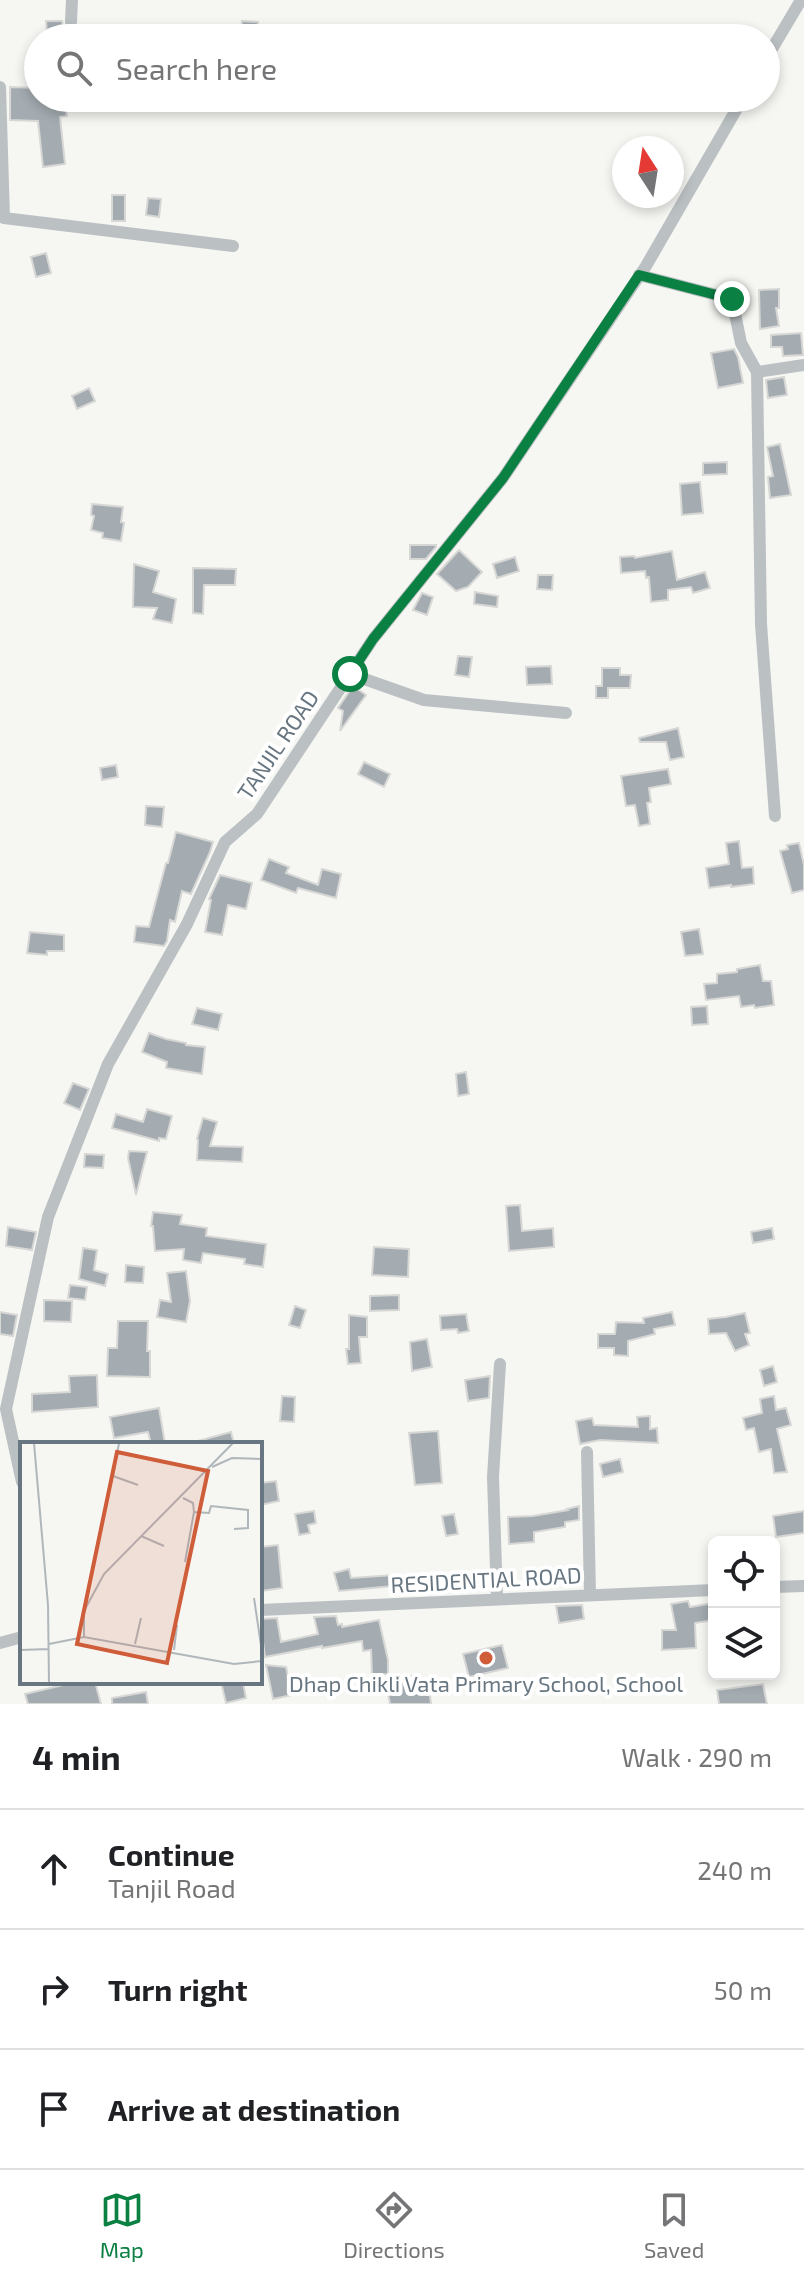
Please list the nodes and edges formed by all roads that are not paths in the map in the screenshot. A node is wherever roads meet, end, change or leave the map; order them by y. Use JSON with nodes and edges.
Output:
{"nodes":[{"id":1,"x":72,"y":0,"type":"edge"},
{"id":2,"x":801,"y":0,"type":"edge"},
{"id":3,"x":71,"y":22,"type":"dead end"},
{"id":4,"x":780,"y":35,"type":"edge"},
{"id":5,"x":0,"y":87,"type":"edge"},
{"id":6,"x":735,"y":112,"type":"edge"},
{"id":7,"x":233,"y":246,"type":"dead end"},
{"id":8,"x":639,"y":275,"type":"junction"},
{"id":9,"x":804,"y":365,"type":"edge"},
{"id":10,"x":757,"y":372,"type":"junction"},
{"id":11,"x":350,"y":674,"type":"junction"},
{"id":12,"x":566,"y":713,"type":"dead end"},
{"id":13,"x":775,"y":816,"type":"dead end"},
{"id":14,"x":500,"y":1364,"type":"dead end"},
{"id":15,"x":587,"y":1452,"type":"dead end"},
{"id":16,"x":20,"y":1473,"type":"edge"},
{"id":17,"x":804,"y":1586,"type":"edge"},
{"id":18,"x":780,"y":1587,"type":"edge"},
{"id":19,"x":708,"y":1590,"type":"edge"},
{"id":20,"x":590,"y":1595,"type":"junction"},
{"id":21,"x":497,"y":1599,"type":"junction"},
{"id":22,"x":262,"y":1610,"type":"edge"},
{"id":23,"x":20,"y":1638,"type":"edge"},
{"id":24,"x":0,"y":1643,"type":"edge"}],
"edges":[{"from":1,"to":3,"type":"street"},
{"from":2,"to":4,"type":"street"},
{"from":5,"to":7,"type":"street"},
{"from":6,"to":8,"type":"street","name":"TANJIL ROAD"},
{"from":8,"to":10,"type":"street"},
{"from":8,"to":11,"type":"street","name":"TANJIL ROAD"},
{"from":9,"to":10,"type":"street"},
{"from":10,"to":13,"type":"street"},
{"from":11,"to":12,"type":"street"},
{"from":11,"to":16,"type":"street","name":"TANJIL ROAD"},
{"from":14,"to":21,"type":"street"},
{"from":15,"to":20,"type":"street"},
{"from":17,"to":18,"type":"street"},
{"from":19,"to":20,"type":"street","name":"RESIDENTIAL ROAD"},
{"from":20,"to":21,"type":"street","name":"RESIDENTIAL ROAD"},
{"from":21,"to":22,"type":"street","name":"RESIDENTIAL ROAD"},
{"from":23,"to":24,"type":"street"}]}
